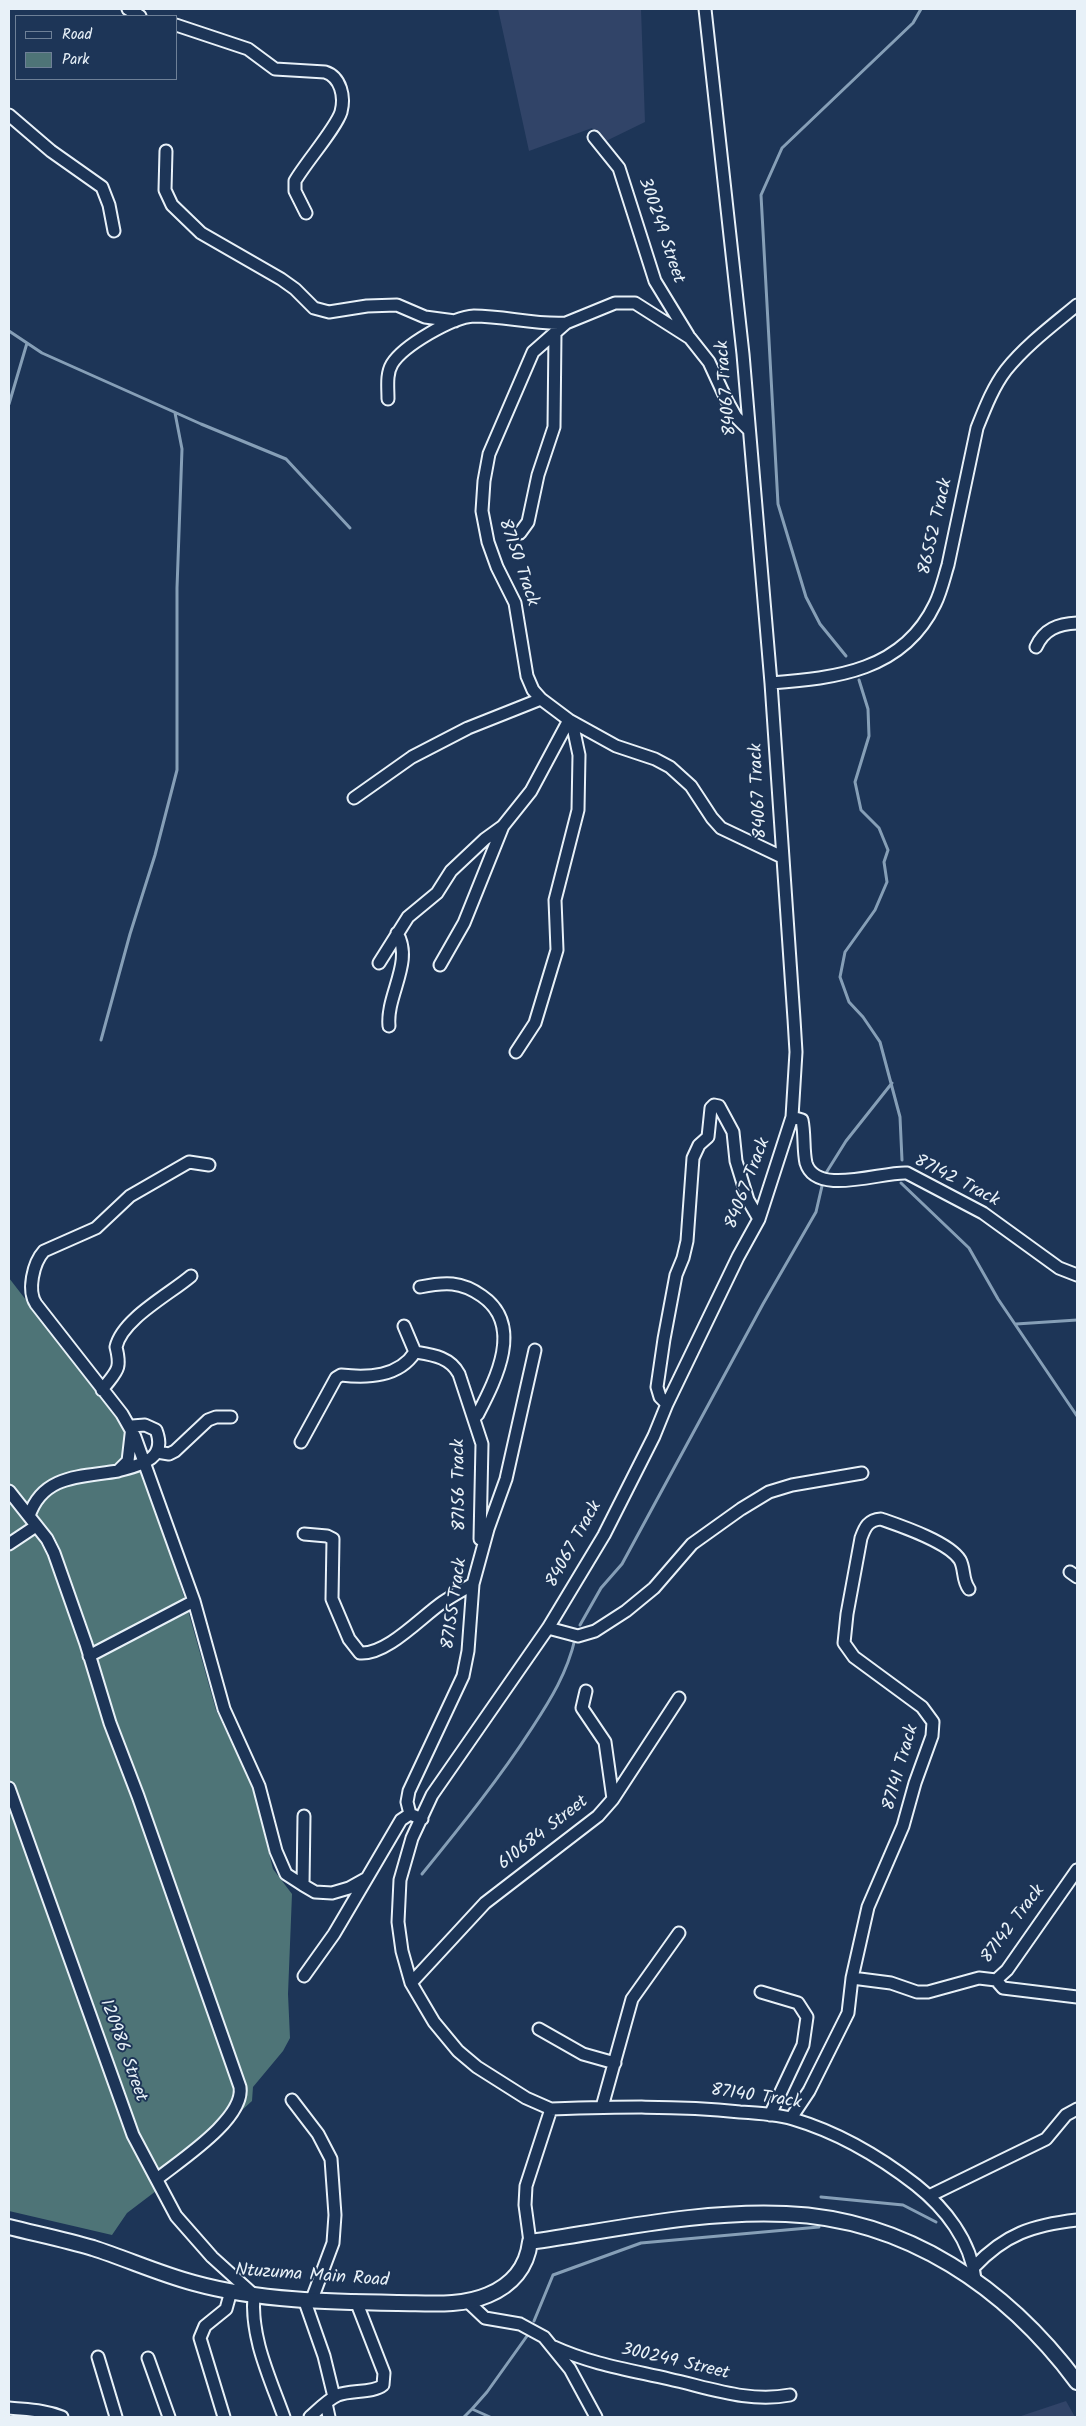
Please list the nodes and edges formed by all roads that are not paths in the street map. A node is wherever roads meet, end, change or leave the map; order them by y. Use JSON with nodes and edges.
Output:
{"nodes":[{"id":1,"x":704,"y":9,"type":"edge"},
{"id":2,"x":178,"y":26,"type":"edge"},
{"id":3,"x":9,"y":115,"type":"edge"},
{"id":4,"x":594,"y":137,"type":"dead end"},
{"id":5,"x":166,"y":151,"type":"dead end"},
{"id":6,"x":306,"y":213,"type":"dead end"},
{"id":7,"x":114,"y":230,"type":"dead end"},
{"id":8,"x":1077,"y":305,"type":"edge"},
{"id":9,"x":455,"y":321,"type":"junction"},
{"id":10,"x":566,"y":323,"type":"junction"},
{"id":11,"x":555,"y":333,"type":"junction"},
{"id":12,"x":690,"y":338,"type":"junction"},
{"id":13,"x":388,"y":399,"type":"dead end"},
{"id":14,"x":749,"y":430,"type":"junction"},
{"id":15,"x":520,"y":533,"type":"dead end"},
{"id":16,"x":1077,"y":623,"type":"edge"},
{"id":17,"x":1036,"y":647,"type":"dead end"},
{"id":18,"x":771,"y":683,"type":"junction"},
{"id":19,"x":541,"y":699,"type":"junction"},
{"id":20,"x":571,"y":721,"type":"junction"},
{"id":21,"x":354,"y":798,"type":"dead end"},
{"id":22,"x":503,"y":826,"type":"junction"},
{"id":23,"x":782,"y":857,"type":"junction"},
{"id":24,"x":397,"y":933,"type":"junction"},
{"id":25,"x":379,"y":963,"type":"dead end"},
{"id":26,"x":440,"y":965,"type":"dead end"},
{"id":27,"x":389,"y":1026,"type":"dead end"},
{"id":28,"x":516,"y":1052,"type":"dead end"},
{"id":29,"x":792,"y":1117,"type":"junction"},
{"id":30,"x":208,"y":1165,"type":"dead end"},
{"id":31,"x":759,"y":1218,"type":"junction"},
{"id":32,"x":1077,"y":1275,"type":"edge"},
{"id":33,"x":191,"y":1276,"type":"dead end"},
{"id":34,"x":420,"y":1287,"type":"dead end"},
{"id":35,"x":404,"y":1326,"type":"dead end"},
{"id":36,"x":534,"y":1350,"type":"dead end"},
{"id":37,"x":415,"y":1352,"type":"junction"},
{"id":38,"x":102,"y":1390,"type":"junction"},
{"id":39,"x":667,"y":1404,"type":"junction"},
{"id":40,"x":231,"y":1417,"type":"dead end"},
{"id":41,"x":474,"y":1418,"type":"junction"},
{"id":42,"x":131,"y":1429,"type":"junction"},
{"id":43,"x":301,"y":1442,"type":"dead end"},
{"id":44,"x":157,"y":1452,"type":"junction"},
{"id":45,"x":146,"y":1463,"type":"junction"},
{"id":46,"x":118,"y":1471,"type":"junction"},
{"id":47,"x":862,"y":1473,"type":"dead end"},
{"id":48,"x":9,"y":1491,"type":"edge"},
{"id":49,"x":29,"y":1516,"type":"junction"},
{"id":50,"x":36,"y":1526,"type":"junction"},
{"id":51,"x":304,"y":1534,"type":"dead end"},
{"id":52,"x":9,"y":1544,"type":"edge"},
{"id":53,"x":479,"y":1558,"type":"junction"},
{"id":54,"x":473,"y":1584,"type":"junction"},
{"id":55,"x":969,"y":1589,"type":"dead end"},
{"id":56,"x":194,"y":1601,"type":"junction"},
{"id":57,"x":548,"y":1628,"type":"junction"},
{"id":58,"x":90,"y":1656,"type":"junction"},
{"id":59,"x":586,"y":1691,"type":"dead end"},
{"id":60,"x":679,"y":1698,"type":"dead end"},
{"id":61,"x":9,"y":1788,"type":"edge"},
{"id":62,"x":613,"y":1799,"type":"junction"},
{"id":63,"x":410,"y":1814,"type":"junction"},
{"id":64,"x":304,"y":1816,"type":"dead end"},
{"id":65,"x":422,"y":1819,"type":"junction"},
{"id":66,"x":1077,"y":1870,"type":"edge"},
{"id":67,"x":367,"y":1878,"type":"junction"},
{"id":68,"x":303,"y":1885,"type":"junction"},
{"id":69,"x":679,"y":1932,"type":"dead end"},
{"id":70,"x":304,"y":1976,"type":"dead end"},
{"id":71,"x":852,"y":1978,"type":"junction"},
{"id":72,"x":996,"y":1980,"type":"junction"},
{"id":73,"x":411,"y":1983,"type":"junction"},
{"id":74,"x":761,"y":1992,"type":"dead end"},
{"id":75,"x":1077,"y":1997,"type":"edge"},
{"id":76,"x":539,"y":2029,"type":"dead end"},
{"id":77,"x":615,"y":2064,"type":"junction"},
{"id":78,"x":292,"y":2100,"type":"dead end"},
{"id":79,"x":602,"y":2107,"type":"junction"},
{"id":80,"x":551,"y":2109,"type":"junction"},
{"id":81,"x":1077,"y":2109,"type":"edge"},
{"id":82,"x":770,"y":2115,"type":"junction"},
{"id":83,"x":792,"y":2118,"type":"junction"},
{"id":84,"x":157,"y":2179,"type":"junction"},
{"id":85,"x":929,"y":2196,"type":"junction"},
{"id":86,"x":1075,"y":2218,"type":"edge"},
{"id":87,"x":9,"y":2227,"type":"edge"},
{"id":88,"x":530,"y":2242,"type":"junction"},
{"id":89,"x":974,"y":2273,"type":"junction"},
{"id":90,"x":232,"y":2291,"type":"junction"},
{"id":91,"x":254,"y":2295,"type":"junction"},
{"id":92,"x":308,"y":2299,"type":"junction"},
{"id":93,"x":356,"y":2301,"type":"junction"},
{"id":94,"x":466,"y":2301,"type":"junction"},
{"id":95,"x":554,"y":2348,"type":"junction"},
{"id":96,"x":98,"y":2357,"type":"dead end"},
{"id":97,"x":148,"y":2358,"type":"dead end"},
{"id":98,"x":1077,"y":2382,"type":"edge"},
{"id":99,"x":790,"y":2395,"type":"dead end"},
{"id":100,"x":330,"y":2400,"type":"junction"},
{"id":101,"x":9,"y":2408,"type":"edge"},
{"id":102,"x":62,"y":2417,"type":"edge"},
{"id":103,"x":116,"y":2417,"type":"edge"},
{"id":104,"x":169,"y":2417,"type":"edge"},
{"id":105,"x":224,"y":2417,"type":"edge"},
{"id":106,"x":284,"y":2417,"type":"edge"},
{"id":107,"x":310,"y":2417,"type":"edge"},
{"id":108,"x":329,"y":2417,"type":"edge"},
{"id":109,"x":596,"y":2417,"type":"edge"}],
"edges":[{"from":1,"to":14,"type":"street","name":"84067 Track"},
{"from":2,"to":6,"type":"street"},
{"from":3,"to":7,"type":"street"},
{"from":4,"to":12,"type":"street","name":"300249 Street"},
{"from":5,"to":9,"type":"street"},
{"from":8,"to":18,"type":"street","name":"86552 Track"},
{"from":9,"to":10,"type":"street"},
{"from":9,"to":13,"type":"street"},
{"from":10,"to":11,"type":"street","name":"87150 Track"},
{"from":10,"to":12,"type":"street","name":"87150 Track"},
{"from":11,"to":15,"type":"street"},
{"from":11,"to":19,"type":"street","name":"87150 Track"},
{"from":12,"to":14,"type":"street","name":"87150 Track"},
{"from":14,"to":18,"type":"street","name":"84067 Track"},
{"from":16,"to":17,"type":"street"},
{"from":18,"to":23,"type":"street","name":"84067 Track"},
{"from":19,"to":20,"type":"street","name":"87150 Track"},
{"from":19,"to":21,"type":"street"},
{"from":20,"to":22,"type":"street"},
{"from":20,"to":23,"type":"street","name":"87150 Track"},
{"from":20,"to":28,"type":"street"},
{"from":22,"to":24,"type":"street"},
{"from":22,"to":26,"type":"street"},
{"from":23,"to":29,"type":"street","name":"84067 Track"},
{"from":24,"to":25,"type":"street"},
{"from":24,"to":27,"type":"street"},
{"from":29,"to":31,"type":"street","name":"84067 Track"},
{"from":29,"to":32,"type":"street","name":"87142 Track"},
{"from":30,"to":38,"type":"street"},
{"from":31,"to":39,"type":"street","name":"84067 Track"},
{"from":31,"to":39,"type":"street"},
{"from":33,"to":38,"type":"street"},
{"from":34,"to":41,"type":"street"},
{"from":35,"to":37,"type":"street"},
{"from":36,"to":53,"type":"street","name":"87155 Track"},
{"from":37,"to":41,"type":"street","name":"87156 Track"},
{"from":37,"to":43,"type":"street"},
{"from":38,"to":42,"type":"street"},
{"from":39,"to":57,"type":"street","name":"84067 Track"},
{"from":40,"to":44,"type":"street"},
{"from":41,"to":53,"type":"street","name":"87156 Track"},
{"from":42,"to":44,"type":"street"},
{"from":42,"to":45,"type":"street"},
{"from":42,"to":46,"type":"street"},
{"from":44,"to":45,"type":"street"},
{"from":45,"to":46,"type":"street"},
{"from":45,"to":56,"type":"street"},
{"from":46,"to":49,"type":"street"},
{"from":47,"to":57,"type":"street"},
{"from":48,"to":49,"type":"street"},
{"from":49,"to":50,"type":"street"},
{"from":50,"to":52,"type":"street"},
{"from":50,"to":58,"type":"street"},
{"from":51,"to":54,"type":"street"},
{"from":53,"to":54,"type":"street","name":"87155 Track"},
{"from":54,"to":63,"type":"street","name":"87155 Track"},
{"from":55,"to":71,"type":"street","name":"87141 Track"},
{"from":56,"to":58,"type":"street"},
{"from":56,"to":68,"type":"street"},
{"from":57,"to":65,"type":"street","name":"84067 Track"},
{"from":58,"to":84,"type":"street"},
{"from":59,"to":62,"type":"street"},
{"from":60,"to":62,"type":"street","name":"610684 Street"},
{"from":61,"to":84,"type":"street","name":"120986 Street"},
{"from":62,"to":73,"type":"street","name":"610684 Street"},
{"from":63,"to":65,"type":"street"},
{"from":63,"to":67,"type":"street"},
{"from":64,"to":68,"type":"street"},
{"from":65,"to":73,"type":"street","name":"84067 Track"},
{"from":66,"to":72,"type":"street","name":"87142 Track"},
{"from":67,"to":68,"type":"street"},
{"from":67,"to":70,"type":"street"},
{"from":69,"to":77,"type":"street"},
{"from":71,"to":72,"type":"street","name":"87142 Track"},
{"from":71,"to":83,"type":"street","name":"87141 Track"},
{"from":72,"to":75,"type":"street"},
{"from":73,"to":80,"type":"street","name":"84067 Track"},
{"from":74,"to":82,"type":"street"},
{"from":76,"to":77,"type":"street"},
{"from":77,"to":79,"type":"street"},
{"from":78,"to":92,"type":"street"},
{"from":79,"to":80,"type":"street","name":"87140 Track"},
{"from":79,"to":82,"type":"street","name":"87140 Track"},
{"from":80,"to":88,"type":"street"},
{"from":81,"to":85,"type":"street"},
{"from":82,"to":83,"type":"street","name":"87140 Track"},
{"from":83,"to":85,"type":"street","name":"87140 Track"},
{"from":84,"to":91,"type":"street","name":"120986 Street"},
{"from":85,"to":89,"type":"street","name":"87140 Track"},
{"from":86,"to":89,"type":"street"},
{"from":87,"to":90,"type":"main road","name":"Ntuzuma Main Road"},
{"from":88,"to":89,"type":"main road"},
{"from":88,"to":94,"type":"main road","name":"Ntuzuma Main Road"},
{"from":89,"to":98,"type":"main road"},
{"from":90,"to":91,"type":"main road","name":"Ntuzuma Main Road"},
{"from":90,"to":105,"type":"street"},
{"from":91,"to":92,"type":"main road","name":"Ntuzuma Main Road"},
{"from":91,"to":106,"type":"street"},
{"from":92,"to":93,"type":"main road","name":"Ntuzuma Main Road"},
{"from":92,"to":100,"type":"street"},
{"from":93,"to":94,"type":"main road","name":"Ntuzuma Main Road"},
{"from":93,"to":100,"type":"street"},
{"from":94,"to":95,"type":"street"},
{"from":95,"to":99,"type":"street","name":"300249 Street"},
{"from":95,"to":109,"type":"street"},
{"from":96,"to":103,"type":"street"},
{"from":97,"to":104,"type":"street"},
{"from":100,"to":107,"type":"street"},
{"from":100,"to":108,"type":"street"},
{"from":101,"to":102,"type":"street"}]}
